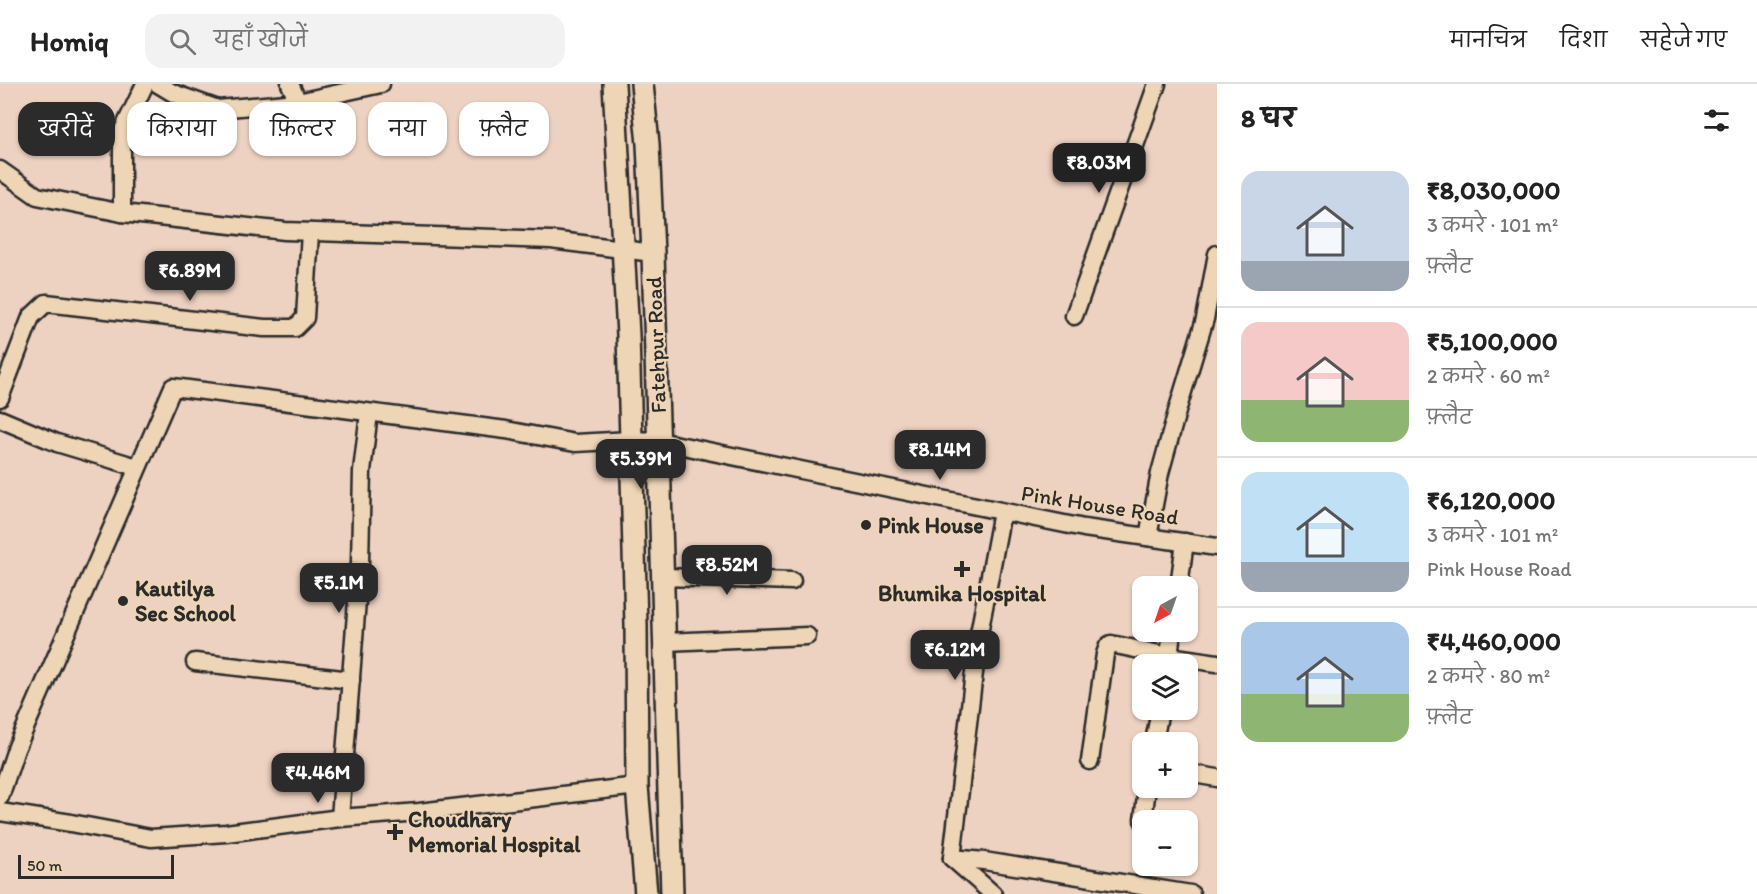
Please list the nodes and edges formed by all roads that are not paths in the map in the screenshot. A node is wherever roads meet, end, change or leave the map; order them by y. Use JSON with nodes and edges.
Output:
{"nodes":[{"id":1,"x":145,"y":84,"type":"edge"},
{"id":2,"x":158,"y":84,"type":"edge"},
{"id":3,"x":290,"y":84,"type":"edge"},
{"id":4,"x":381,"y":84,"type":"edge"},
{"id":5,"x":615,"y":84,"type":"edge"},
{"id":6,"x":642,"y":84,"type":"edge"},
{"id":7,"x":1157,"y":84,"type":"edge"},
{"id":8,"x":298,"y":102,"type":"joint"},
{"id":9,"x":249,"y":106,"type":"edge"},
{"id":10,"x":0,"y":170,"type":"edge"},
{"id":11,"x":122,"y":213,"type":"junction"},
{"id":12,"x":310,"y":232,"type":"junction"},
{"id":13,"x":622,"y":249,"type":"junction"},
{"id":14,"x":652,"y":253,"type":"junction"},
{"id":15,"x":1217,"y":254,"type":"edge"},
{"id":16,"x":1074,"y":316,"type":"dead end"},
{"id":17,"x":1211,"y":321,"type":"edge"},
{"id":18,"x":0,"y":398,"type":"edge"},
{"id":19,"x":369,"y":413,"type":"junction"},
{"id":20,"x":0,"y":419,"type":"edge"},
{"id":21,"x":631,"y":440,"type":"junction"},
{"id":22,"x":659,"y":441,"type":"junction"},
{"id":23,"x":137,"y":467,"type":"junction"},
{"id":24,"x":1002,"y":512,"type":"junction"},
{"id":25,"x":1148,"y":537,"type":"junction"},
{"id":26,"x":1185,"y":542,"type":"junction"},
{"id":27,"x":1217,"y":547,"type":"edge"},
{"id":28,"x":1180,"y":576,"type":"edge"},
{"id":29,"x":663,"y":577,"type":"junction"},
{"id":30,"x":792,"y":581,"type":"dead end"},
{"id":31,"x":807,"y":636,"type":"dead end"},
{"id":32,"x":665,"y":642,"type":"junction"},
{"id":33,"x":1147,"y":654,"type":"edge"},
{"id":34,"x":195,"y":662,"type":"dead end"},
{"id":35,"x":1198,"y":662,"type":"edge"},
{"id":36,"x":1217,"y":663,"type":"edge"},
{"id":37,"x":351,"y":680,"type":"junction"},
{"id":38,"x":1090,"y":761,"type":"dead end"},
{"id":39,"x":1198,"y":774,"type":"edge"},
{"id":40,"x":1217,"y":778,"type":"edge"},
{"id":41,"x":637,"y":786,"type":"junction"},
{"id":42,"x":0,"y":797,"type":"edge"},
{"id":43,"x":0,"y":812,"type":"edge"},
{"id":44,"x":340,"y":818,"type":"junction"},
{"id":45,"x":952,"y":858,"type":"junction"},
{"id":46,"x":646,"y":894,"type":"edge"},
{"id":47,"x":672,"y":894,"type":"edge"},
{"id":48,"x":993,"y":894,"type":"edge"},
{"id":49,"x":1186,"y":894,"type":"edge"}],
"edges":[{"from":1,"to":11,"type":"street"},
{"from":2,"to":9,"type":"street"},
{"from":3,"to":8,"type":"street"},
{"from":4,"to":8,"type":"street"},
{"from":5,"to":13,"type":"street"},
{"from":6,"to":14,"type":"street","name":"Fatehpur Road"},
{"from":7,"to":16,"type":"street"},
{"from":10,"to":11,"type":"street"},
{"from":11,"to":12,"type":"street"},
{"from":12,"to":13,"type":"street"},
{"from":12,"to":18,"type":"street"},
{"from":13,"to":14,"type":"street"},
{"from":13,"to":21,"type":"street"},
{"from":14,"to":22,"type":"street","name":"Fatehpur Road"},
{"from":15,"to":17,"type":"street"},
{"from":17,"to":25,"type":"street"},
{"from":19,"to":21,"type":"street","name":"Pink House Road"},
{"from":19,"to":23,"type":"street","name":"Pink House Road"},
{"from":19,"to":37,"type":"street"},
{"from":20,"to":23,"type":"street"},
{"from":21,"to":22,"type":"street","name":"Pink House Road"},
{"from":21,"to":41,"type":"street"},
{"from":22,"to":24,"type":"street","name":"Pink House Road"},
{"from":22,"to":29,"type":"street","name":"Fatehpur Road"},
{"from":23,"to":42,"type":"street"},
{"from":24,"to":25,"type":"street","name":"Pink House Road"},
{"from":24,"to":45,"type":"street"},
{"from":25,"to":26,"type":"street","name":"Pink House Road"},
{"from":26,"to":27,"type":"street","name":"Pink House Road"},
{"from":26,"to":28,"type":"street"},
{"from":29,"to":30,"type":"street"},
{"from":29,"to":32,"type":"street","name":"Fatehpur Road"},
{"from":31,"to":32,"type":"street"},
{"from":32,"to":47,"type":"street","name":"Fatehpur Road"},
{"from":33,"to":38,"type":"street"},
{"from":34,"to":37,"type":"street"},
{"from":35,"to":36,"type":"street"},
{"from":37,"to":44,"type":"street"},
{"from":39,"to":40,"type":"street"},
{"from":41,"to":44,"type":"street"},
{"from":41,"to":46,"type":"street"},
{"from":43,"to":44,"type":"street"},
{"from":45,"to":48,"type":"street"},
{"from":45,"to":49,"type":"street"}]}
